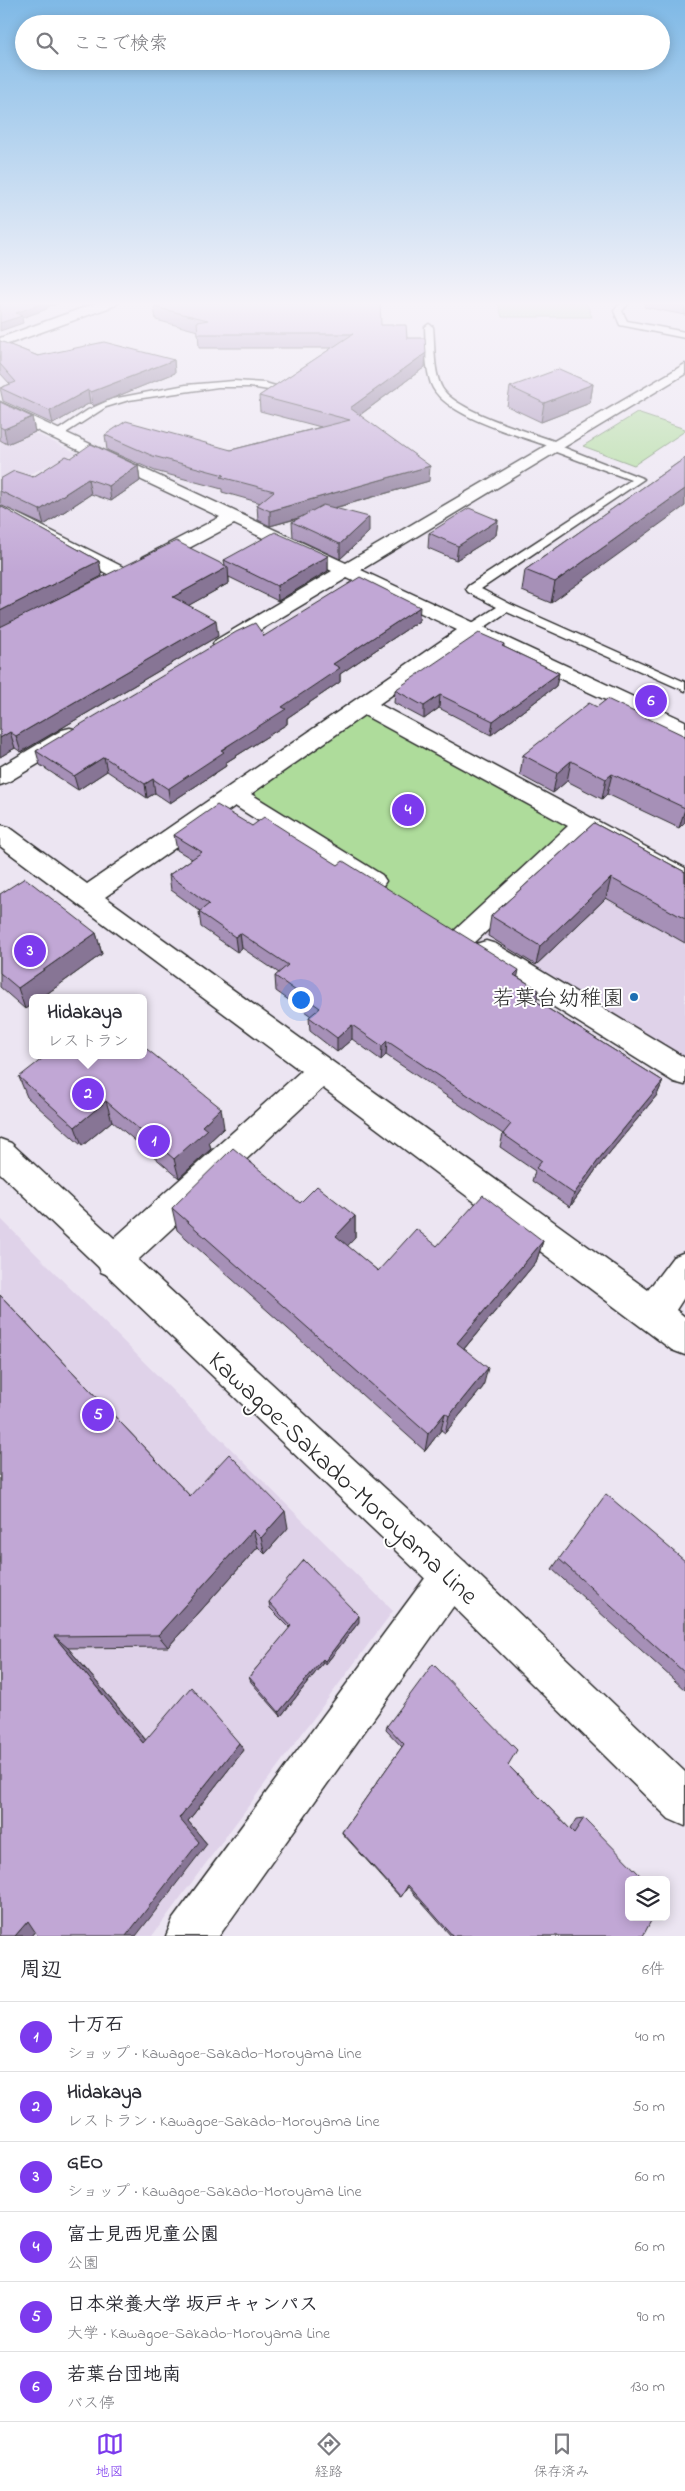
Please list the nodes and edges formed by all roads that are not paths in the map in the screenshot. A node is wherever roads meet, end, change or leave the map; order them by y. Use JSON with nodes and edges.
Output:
{"nodes":[{"id":1,"x":161,"y":392,"type":"edge"},
{"id":2,"x":441,"y":392,"type":"edge"},
{"id":3,"x":645,"y":392,"type":"edge"},
{"id":4,"x":0,"y":407,"type":"edge"},
{"id":5,"x":57,"y":434,"type":"junction"},
{"id":6,"x":554,"y":446,"type":"junction"},
{"id":7,"x":0,"y":510,"type":"edge"},
{"id":8,"x":234,"y":517,"type":"junction"},
{"id":9,"x":346,"y":570,"type":"junction"},
{"id":10,"x":506,"y":607,"type":"junction"},
{"id":11,"x":471,"y":630,"type":"junction"},
{"id":12,"x":211,"y":651,"type":"edge"},
{"id":13,"x":685,"y":687,"type":"edge"},
{"id":14,"x":363,"y":705,"type":"junction"},
{"id":15,"x":84,"y":727,"type":"edge"},
{"id":16,"x":685,"y":730,"type":"edge"},
{"id":17,"x":0,"y":777,"type":"edge"},
{"id":18,"x":234,"y":795,"type":"junction"},
{"id":19,"x":584,"y":825,"type":"junction"},
{"id":20,"x":0,"y":833,"type":"edge"},
{"id":21,"x":685,"y":879,"type":"edge"},
{"id":22,"x":390,"y":891,"type":"edge"},
{"id":23,"x":87,"y":897,"type":"junction"},
{"id":24,"x":440,"y":922,"type":"edge"},
{"id":25,"x":464,"y":937,"type":"junction"},
{"id":26,"x":322,"y":1070,"type":"junction"},
{"id":27,"x":685,"y":1073,"type":"edge"},
{"id":28,"x":0,"y":1153,"type":"edge"},
{"id":29,"x":113,"y":1261,"type":"junction"},
{"id":30,"x":685,"y":1268,"type":"edge"},
{"id":31,"x":652,"y":1314,"type":"junction"},
{"id":32,"x":685,"y":1338,"type":"edge"},
{"id":33,"x":451,"y":1576,"type":"junction"},
{"id":34,"x":685,"y":1803,"type":"edge"},
{"id":35,"x":190,"y":1936,"type":"edge"}],
"edges":[{"from":1,"to":5,"type":"lane"},
{"from":2,"to":6,"type":"lane"},
{"from":3,"to":6,"type":"street"},
{"from":4,"to":5,"type":"street"},
{"from":5,"to":8,"type":"street"},
{"from":6,"to":9,"type":"street"},
{"from":6,"to":10,"type":"lane"},
{"from":7,"to":8,"type":"street"},
{"from":8,"to":9,"type":"street"},
{"from":9,"to":11,"type":"street"},
{"from":9,"to":12,"type":"street"},
{"from":10,"to":11,"type":"lane"},
{"from":10,"to":13,"type":"lane"},
{"from":11,"to":14,"type":"street"},
{"from":11,"to":16,"type":"street"},
{"from":14,"to":18,"type":"street"},
{"from":14,"to":19,"type":"street"},
{"from":15,"to":17,"type":"street"},
{"from":18,"to":22,"type":"street"},
{"from":18,"to":23,"type":"street"},
{"from":19,"to":21,"type":"street"},
{"from":19,"to":25,"type":"street"},
{"from":20,"to":23,"type":"street"},
{"from":23,"to":26,"type":"street"},
{"from":24,"to":25,"type":"street"},
{"from":25,"to":27,"type":"street"},
{"from":26,"to":29,"type":"street"},
{"from":26,"to":31,"type":"street"},
{"from":28,"to":29,"type":"street","name":"Kawagoe-Sakado-Moroyama Line"},
{"from":29,"to":33,"type":"street","name":"Kawagoe-Sakado-Moroyama Line"},
{"from":30,"to":31,"type":"street"},
{"from":31,"to":32,"type":"street"},
{"from":33,"to":34,"type":"street","name":"Kawagoe-Sakado-Moroyama Line"},
{"from":33,"to":35,"type":"street"}]}
